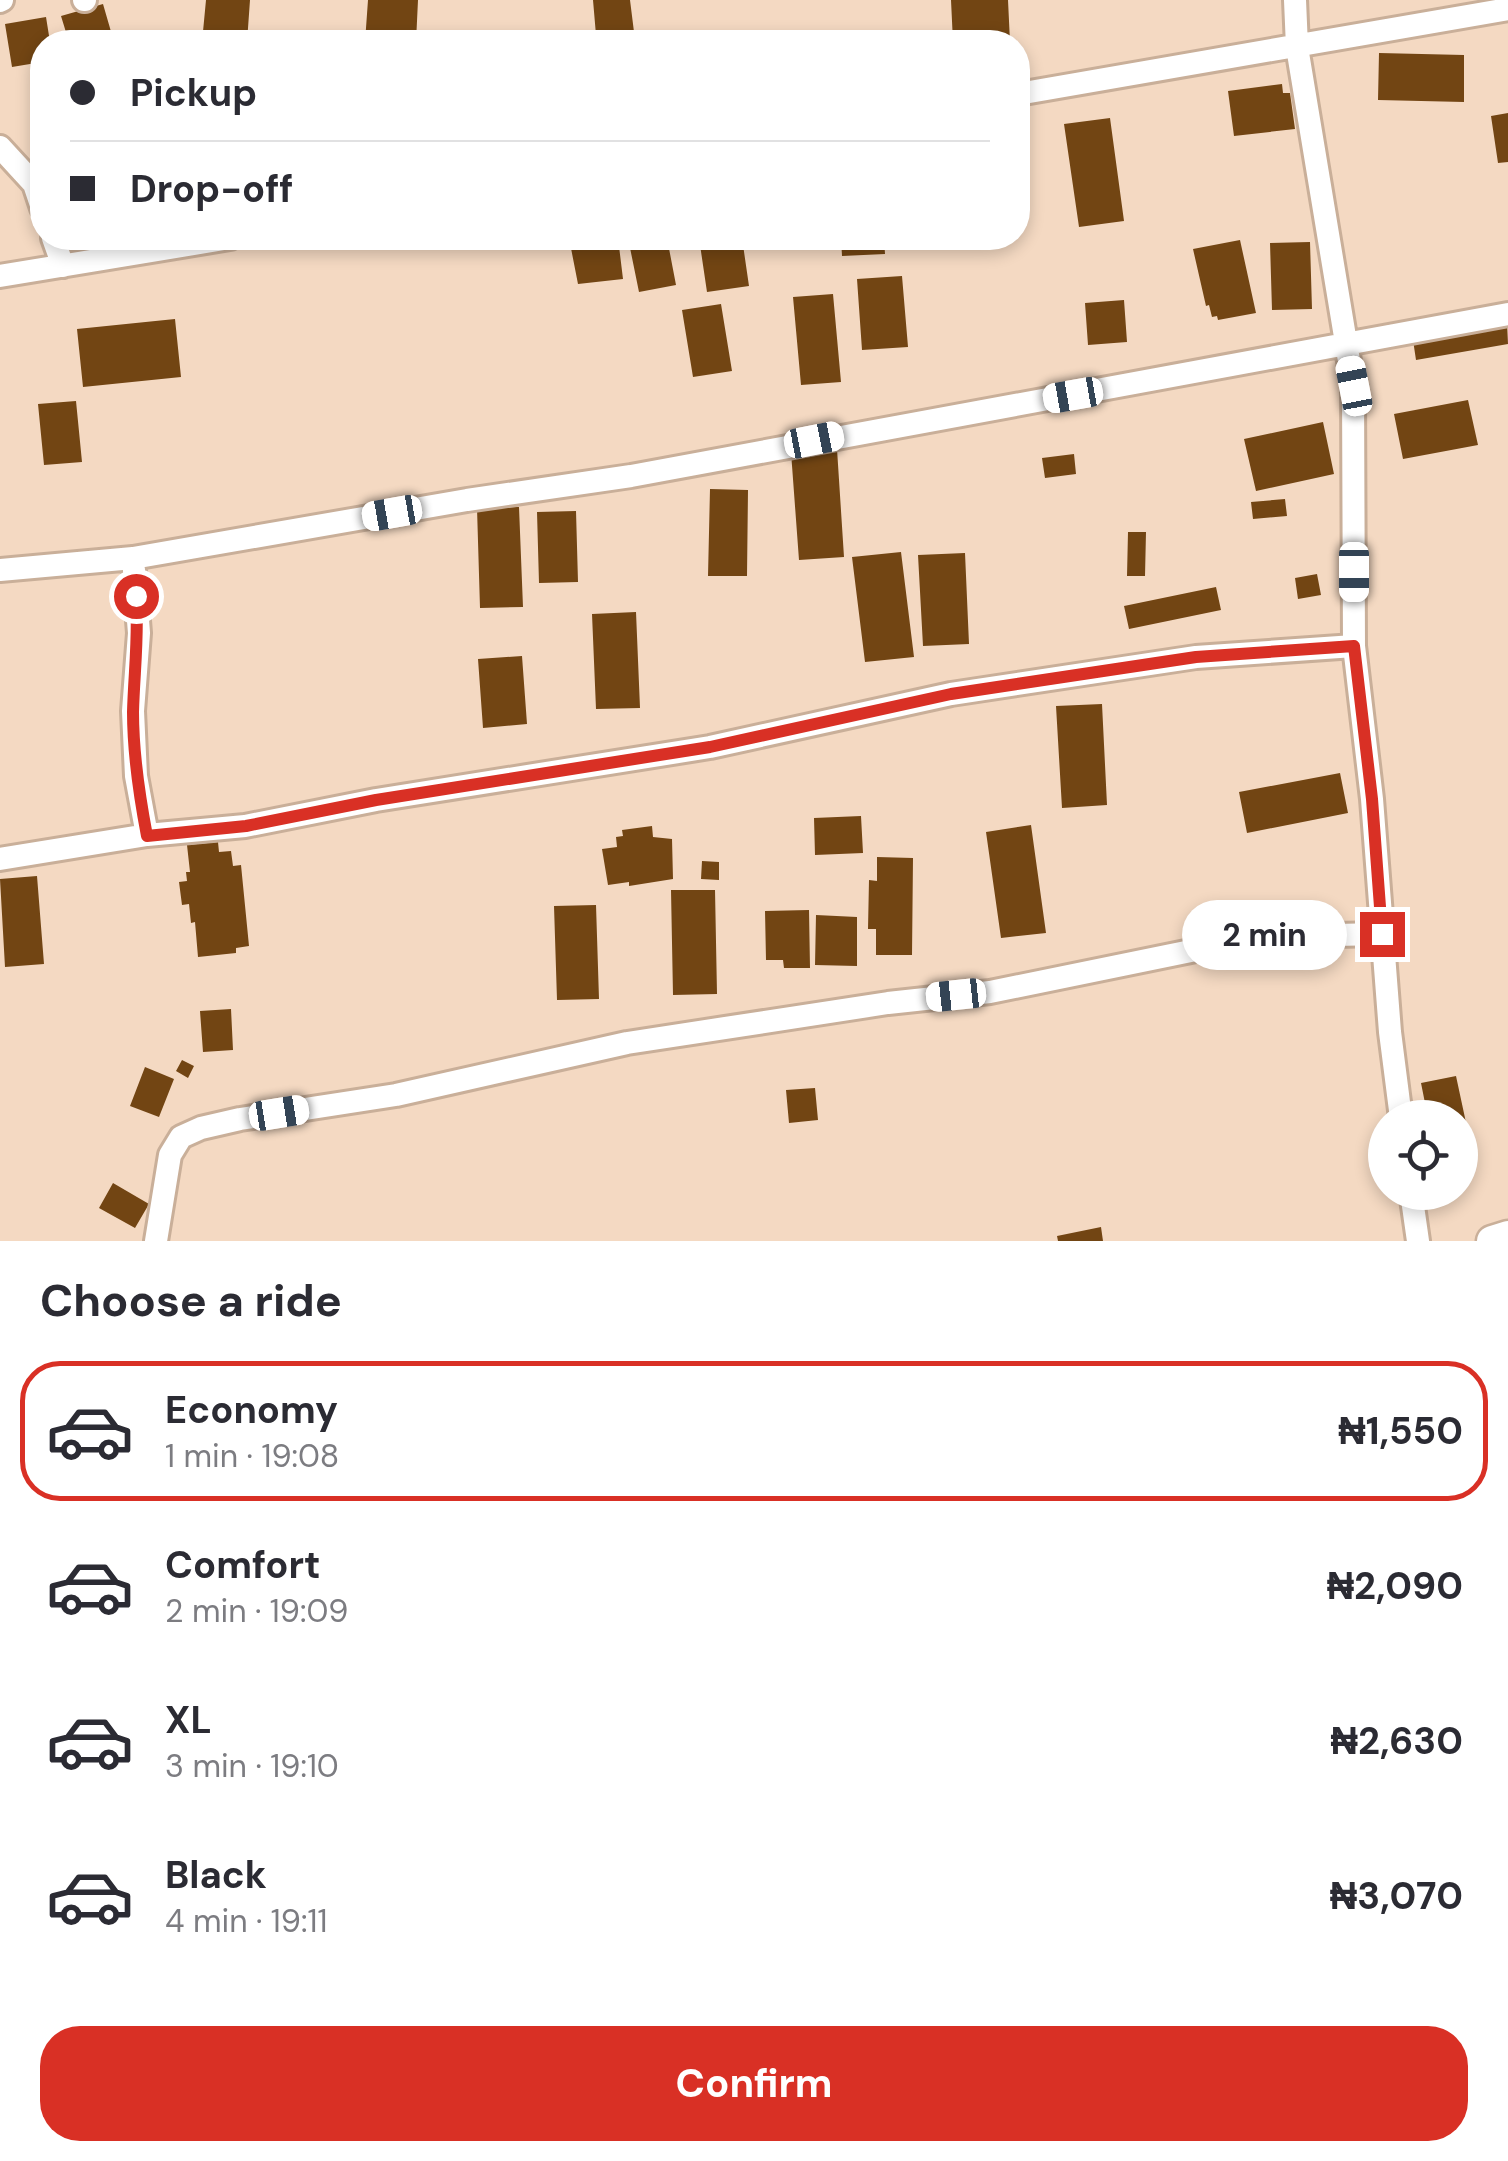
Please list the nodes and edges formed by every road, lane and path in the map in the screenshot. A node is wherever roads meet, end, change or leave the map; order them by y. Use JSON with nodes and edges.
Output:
{"nodes":[{"id":1,"x":1295,"y":0,"type":"edge"},
{"id":2,"x":1508,"y":10,"type":"edge"},
{"id":3,"x":1298,"y":47,"type":"junction"},
{"id":4,"x":1030,"y":92,"type":"edge"},
{"id":5,"x":0,"y":147,"type":"edge"},
{"id":6,"x":30,"y":180,"type":"edge"},
{"id":7,"x":57,"y":250,"type":"edge"},
{"id":8,"x":158,"y":250,"type":"edge"},
{"id":9,"x":63,"y":266,"type":"junction"},
{"id":10,"x":0,"y":276,"type":"edge"},
{"id":11,"x":1508,"y":314,"type":"edge"},
{"id":12,"x":1345,"y":343,"type":"junction"},
{"id":13,"x":133,"y":558,"type":"junction"},
{"id":14,"x":0,"y":570,"type":"edge"},
{"id":15,"x":1354,"y":646,"type":"junction"},
{"id":16,"x":147,"y":836,"type":"junction"},
{"id":17,"x":0,"y":859,"type":"edge"},
{"id":18,"x":1382,"y":934,"type":"junction"},
{"id":19,"x":1399,"y":1100,"type":"edge"},
{"id":20,"x":1414,"y":1210,"type":"edge"},
{"id":21,"x":1508,"y":1236,"type":"edge"},
{"id":22,"x":156,"y":1241,"type":"edge"},
{"id":23,"x":1418,"y":1241,"type":"edge"},
{"id":24,"x":1492,"y":1241,"type":"edge"}],
"edges":[{"from":1,"to":3,"type":"street"},
{"from":2,"to":3,"type":"street"},
{"from":3,"to":4,"type":"street"},
{"from":3,"to":12,"type":"street"},
{"from":5,"to":6,"type":"street"},
{"from":7,"to":9,"type":"street"},
{"from":8,"to":9,"type":"street"},
{"from":9,"to":10,"type":"street"},
{"from":11,"to":12,"type":"street"},
{"from":12,"to":13,"type":"street"},
{"from":12,"to":15,"type":"street"},
{"from":13,"to":14,"type":"street"},
{"from":13,"to":16,"type":"street"},
{"from":15,"to":16,"type":"street"},
{"from":15,"to":18,"type":"street"},
{"from":16,"to":17,"type":"street"},
{"from":18,"to":19,"type":"street"},
{"from":18,"to":22,"type":"street"},
{"from":20,"to":23,"type":"street"},
{"from":21,"to":24,"type":"street"}]}
